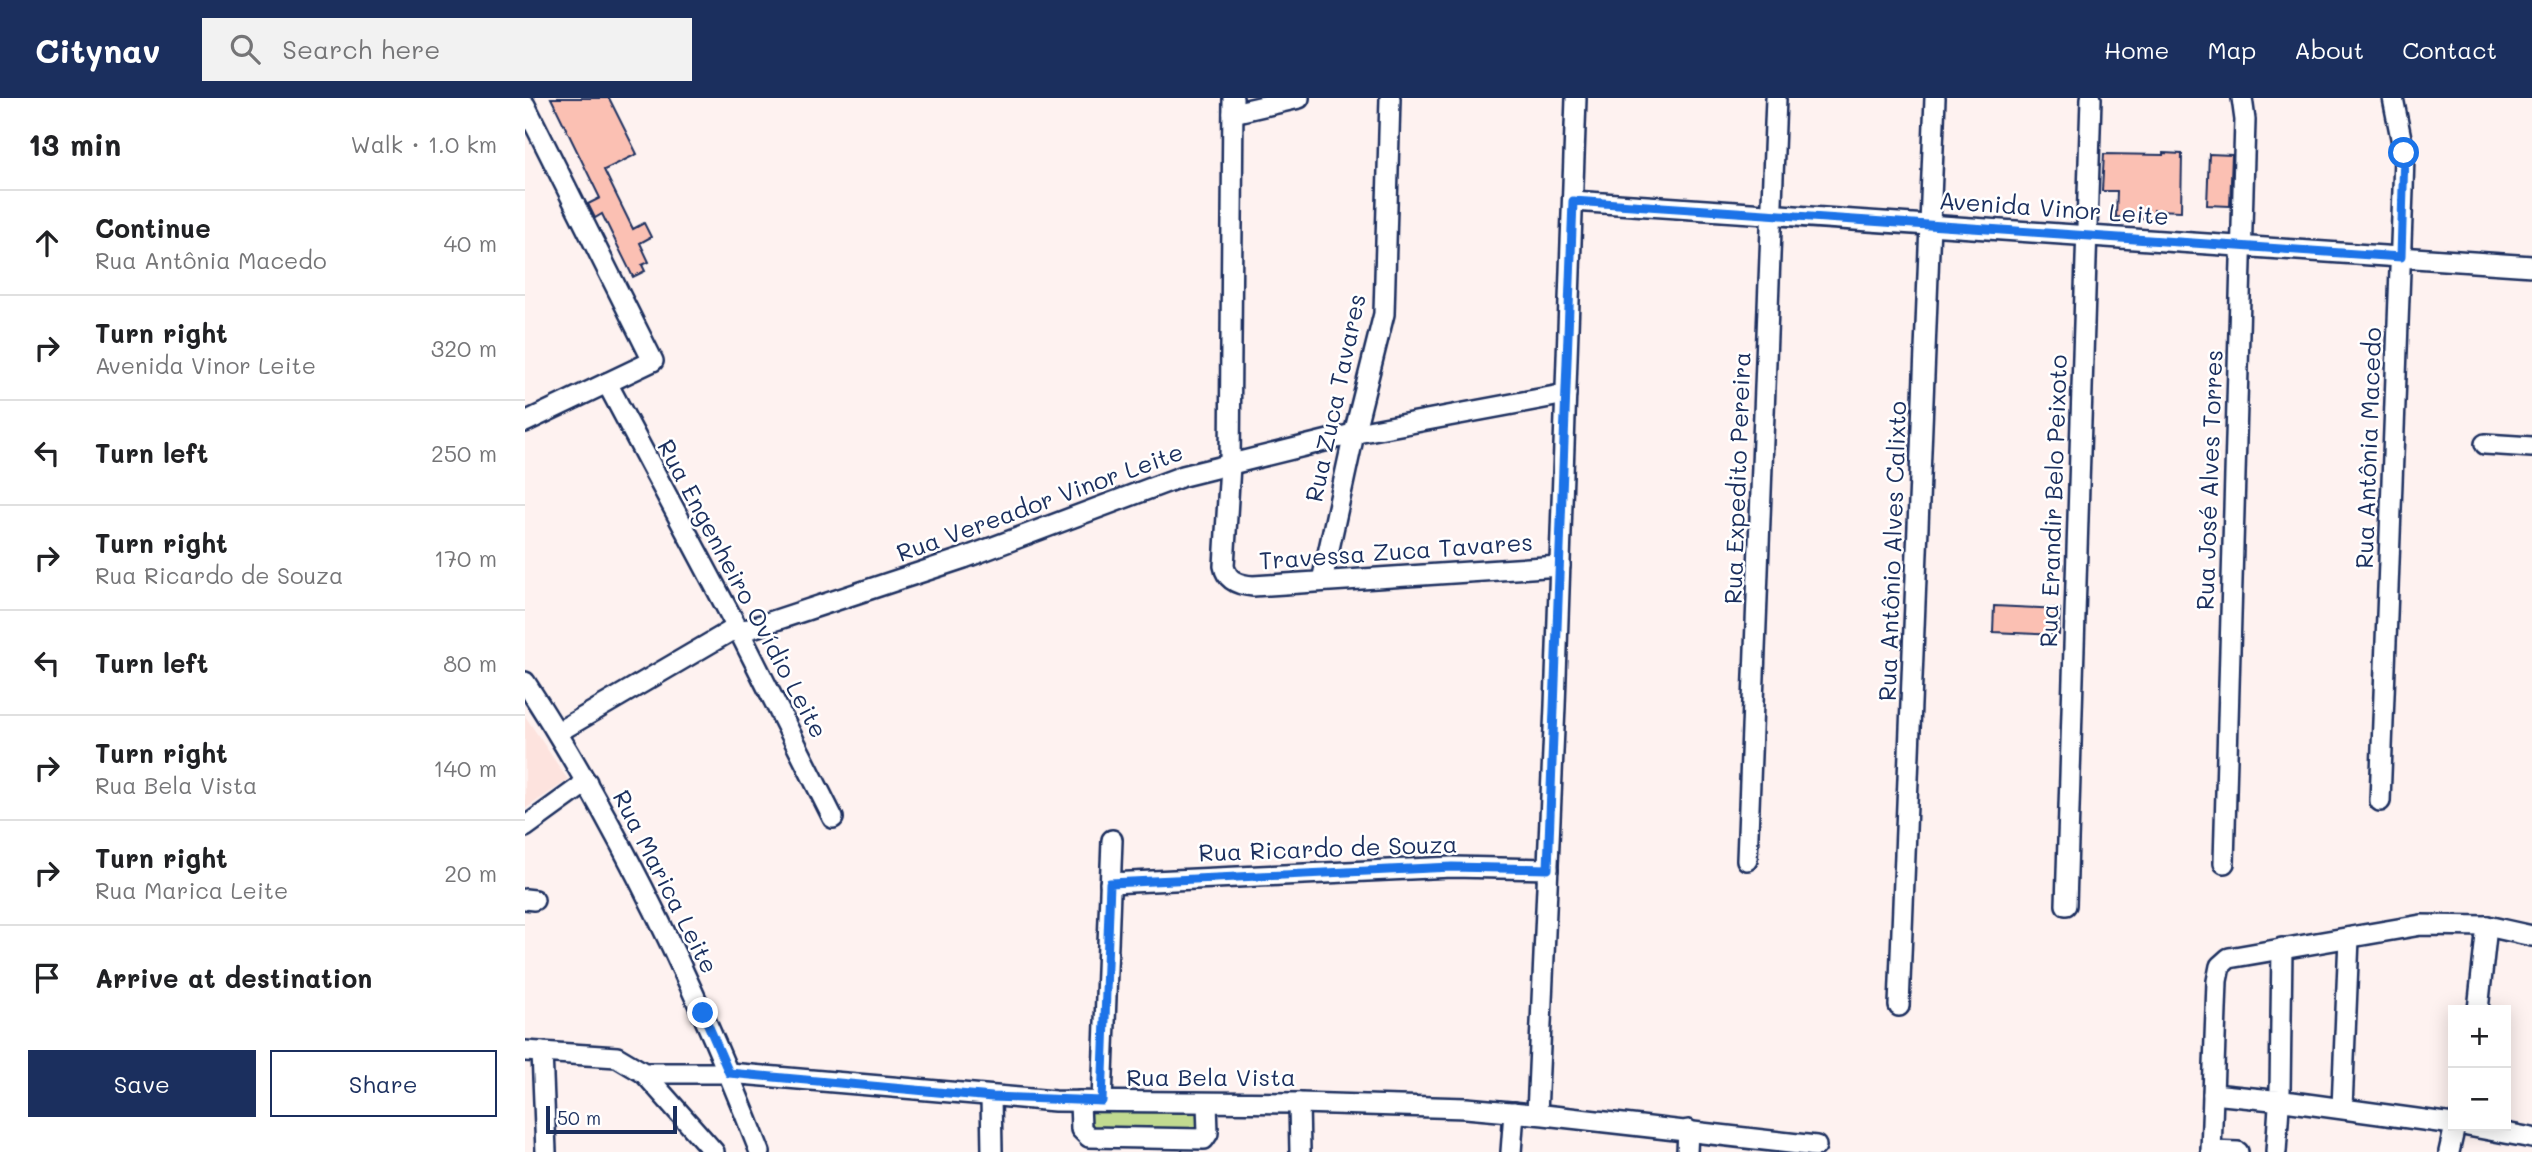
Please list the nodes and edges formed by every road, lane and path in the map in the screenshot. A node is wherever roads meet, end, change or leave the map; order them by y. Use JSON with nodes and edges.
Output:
{"nodes":[{"id":1,"x":1299,"y":98,"type":"edge"},
{"id":2,"x":1390,"y":98,"type":"edge"},
{"id":3,"x":1576,"y":98,"type":"edge"},
{"id":4,"x":1776,"y":98,"type":"edge"},
{"id":5,"x":1935,"y":98,"type":"edge"},
{"id":6,"x":2091,"y":98,"type":"edge"},
{"id":7,"x":2242,"y":98,"type":"edge"},
{"id":8,"x":2393,"y":98,"type":"edge"},
{"id":9,"x":525,"y":105,"type":"edge"},
{"id":10,"x":1233,"y":105,"type":"edge"},
{"id":11,"x":1573,"y":201,"type":"junction"},
{"id":12,"x":1773,"y":214,"type":"junction"},
{"id":13,"x":1930,"y":225,"type":"junction"},
{"id":14,"x":2087,"y":236,"type":"junction"},
{"id":15,"x":2241,"y":246,"type":"junction"},
{"id":16,"x":2401,"y":257,"type":"junction"},
{"id":17,"x":2532,"y":266,"type":"edge"},
{"id":18,"x":607,"y":383,"type":"junction"},
{"id":19,"x":1566,"y":394,"type":"junction"},
{"id":20,"x":525,"y":422,"type":"edge"},
{"id":21,"x":1354,"y":434,"type":"junction"},
{"id":22,"x":2485,"y":444,"type":"dead end"},
{"id":23,"x":2532,"y":447,"type":"edge"},
{"id":24,"x":1230,"y":464,"type":"junction"},
{"id":25,"x":1560,"y":566,"type":"junction"},
{"id":26,"x":1322,"y":581,"type":"junction"},
{"id":27,"x":739,"y":631,"type":"junction"},
{"id":28,"x":525,"y":682,"type":"edge"},
{"id":29,"x":558,"y":732,"type":"junction"},
{"id":30,"x":587,"y":782,"type":"junction"},
{"id":31,"x":2380,"y":801,"type":"dead end"},
{"id":32,"x":833,"y":818,"type":"dead end"},
{"id":33,"x":525,"y":827,"type":"edge"},
{"id":34,"x":1112,"y":840,"type":"dead end"},
{"id":35,"x":1747,"y":860,"type":"dead end"},
{"id":36,"x":2224,"y":863,"type":"dead end"},
{"id":37,"x":1548,"y":869,"type":"junction"},
{"id":38,"x":1110,"y":883,"type":"junction"},
{"id":39,"x":2066,"y":905,"type":"dead end"},
{"id":40,"x":2487,"y":926,"type":"junction"},
{"id":41,"x":2532,"y":936,"type":"edge"},
{"id":42,"x":2349,"y":938,"type":"junction"},
{"id":43,"x":2282,"y":948,"type":"junction"},
{"id":44,"x":2479,"y":1005,"type":"edge"},
{"id":45,"x":1899,"y":1006,"type":"dead end"},
{"id":46,"x":533,"y":1051,"type":"edge"},
{"id":47,"x":644,"y":1073,"type":"junction"},
{"id":48,"x":729,"y":1073,"type":"junction"},
{"id":49,"x":2213,"y":1094,"type":"junction"},
{"id":50,"x":992,"y":1097,"type":"junction"},
{"id":51,"x":1080,"y":1101,"type":"junction"},
{"id":52,"x":1102,"y":1101,"type":"junction"},
{"id":53,"x":2280,"y":1101,"type":"junction"},
{"id":54,"x":1207,"y":1103,"type":"junction"},
{"id":55,"x":1299,"y":1103,"type":"junction"},
{"id":56,"x":2342,"y":1108,"type":"junction"},
{"id":57,"x":1514,"y":1112,"type":"junction"},
{"id":58,"x":1537,"y":1114,"type":"junction"},
{"id":59,"x":2448,"y":1124,"type":"edge"},
{"id":60,"x":1688,"y":1130,"type":"junction"},
{"id":61,"x":2453,"y":1131,"type":"edge"},
{"id":62,"x":2495,"y":1131,"type":"edge"},
{"id":63,"x":2532,"y":1138,"type":"edge"},
{"id":64,"x":1144,"y":1146,"type":"edge"},
{"id":65,"x":1816,"y":1146,"type":"dead end"},
{"id":66,"x":546,"y":1152,"type":"edge"},
{"id":67,"x":713,"y":1152,"type":"edge"},
{"id":68,"x":760,"y":1152,"type":"edge"},
{"id":69,"x":992,"y":1152,"type":"edge"},
{"id":70,"x":1300,"y":1152,"type":"edge"},
{"id":71,"x":1511,"y":1152,"type":"edge"},
{"id":72,"x":1687,"y":1152,"type":"edge"},
{"id":73,"x":2211,"y":1152,"type":"edge"},
{"id":74,"x":2238,"y":1152,"type":"edge"},
{"id":75,"x":2276,"y":1152,"type":"edge"},
{"id":76,"x":2449,"y":1152,"type":"edge"}],
"edges":[{"from":1,"to":10,"type":"street"},
{"from":2,"to":21,"type":"street","name":"Rua Zuca Tavares"},
{"from":3,"to":11,"type":"street"},
{"from":4,"to":12,"type":"street","name":"Rua Expedito Pereira"},
{"from":5,"to":13,"type":"street","name":"Rua Antônio Alves Calixto"},
{"from":6,"to":14,"type":"street","name":"Rua Erandir Belo Peixoto"},
{"from":7,"to":15,"type":"street","name":"Rua José Alves Torres"},
{"from":8,"to":16,"type":"street","name":"Rua Antônia Macedo"},
{"from":9,"to":18,"type":"street"},
{"from":10,"to":24,"type":"street"},
{"from":11,"to":12,"type":"street","name":"Avenida Vinor Leite"},
{"from":11,"to":19,"type":"street"},
{"from":12,"to":13,"type":"street","name":"Avenida Vinor Leite"},
{"from":12,"to":35,"type":"street","name":"Rua Expedito Pereira"},
{"from":13,"to":14,"type":"street","name":"Avenida Vinor Leite"},
{"from":13,"to":45,"type":"street","name":"Rua Antônio Alves Calixto"},
{"from":14,"to":15,"type":"street","name":"Avenida Vinor Leite"},
{"from":14,"to":39,"type":"street","name":"Rua Erandir Belo Peixoto"},
{"from":15,"to":16,"type":"street","name":"Avenida Vinor Leite"},
{"from":15,"to":36,"type":"street","name":"Rua José Alves Torres"},
{"from":16,"to":17,"type":"street","name":"Avenida Vinor Leite"},
{"from":16,"to":31,"type":"street","name":"Rua Antônia Macedo"},
{"from":18,"to":20,"type":"street"},
{"from":18,"to":27,"type":"street","name":"Rua Engenheiro Ovídio Leite"},
{"from":19,"to":21,"type":"street","name":"Rua Vereador Vinor Leite"},
{"from":19,"to":25,"type":"street"},
{"from":21,"to":24,"type":"street","name":"Rua Vereador Vinor Leite"},
{"from":21,"to":26,"type":"street","name":"Rua Zuca Tavares"},
{"from":22,"to":23,"type":"street"},
{"from":24,"to":26,"type":"street","name":"Travessa Zuca Tavares"},
{"from":24,"to":27,"type":"street","name":"Rua Vereador Vinor Leite"},
{"from":25,"to":26,"type":"street","name":"Travessa Zuca Tavares"},
{"from":25,"to":37,"type":"street"},
{"from":27,"to":29,"type":"street","name":"Rua Vereador Vinor Leite"},
{"from":27,"to":32,"type":"street","name":"Rua Engenheiro Ovídio Leite"},
{"from":28,"to":29,"type":"street","name":"Rua Marica Leite"},
{"from":29,"to":30,"type":"street","name":"Rua Marica Leite"},
{"from":30,"to":33,"type":"street"},
{"from":30,"to":48,"type":"street","name":"Rua Marica Leite"},
{"from":34,"to":38,"type":"street"},
{"from":37,"to":38,"type":"street","name":"Rua Ricardo de Souza"},
{"from":37,"to":58,"type":"street"},
{"from":38,"to":52,"type":"street"},
{"from":40,"to":41,"type":"street"},
{"from":40,"to":42,"type":"street"},
{"from":40,"to":44,"type":"street"},
{"from":42,"to":43,"type":"street"},
{"from":42,"to":56,"type":"street"},
{"from":43,"to":49,"type":"street"},
{"from":43,"to":53,"type":"street"},
{"from":46,"to":47,"type":"street","name":"Rua Bela Vista"},
{"from":46,"to":66,"type":"street"},
{"from":47,"to":48,"type":"street","name":"Rua Bela Vista"},
{"from":47,"to":67,"type":"street"},
{"from":48,"to":50,"type":"street","name":"Rua Bela Vista"},
{"from":48,"to":68,"type":"street","name":"Rua Marica Leite"},
{"from":49,"to":53,"type":"street"},
{"from":49,"to":73,"type":"street"},
{"from":50,"to":51,"type":"street","name":"Rua Bela Vista"},
{"from":50,"to":69,"type":"street"},
{"from":51,"to":52,"type":"street","name":"Rua Bela Vista"},
{"from":51,"to":64,"type":"street"},
{"from":52,"to":54,"type":"street","name":"Rua Bela Vista"},
{"from":53,"to":56,"type":"street"},
{"from":53,"to":75,"type":"street"},
{"from":54,"to":55,"type":"street","name":"Rua Bela Vista"},
{"from":54,"to":64,"type":"street"},
{"from":55,"to":57,"type":"street","name":"Rua Bela Vista"},
{"from":55,"to":70,"type":"street"},
{"from":56,"to":59,"type":"street"},
{"from":57,"to":58,"type":"street","name":"Rua Bela Vista"},
{"from":57,"to":71,"type":"street"},
{"from":58,"to":60,"type":"street","name":"Rua Bela Vista"},
{"from":60,"to":65,"type":"street","name":"Rua Bela Vista"},
{"from":60,"to":72,"type":"street"},
{"from":61,"to":76,"type":"street"},
{"from":62,"to":63,"type":"street"},
{"from":73,"to":74,"type":"street"}]}
